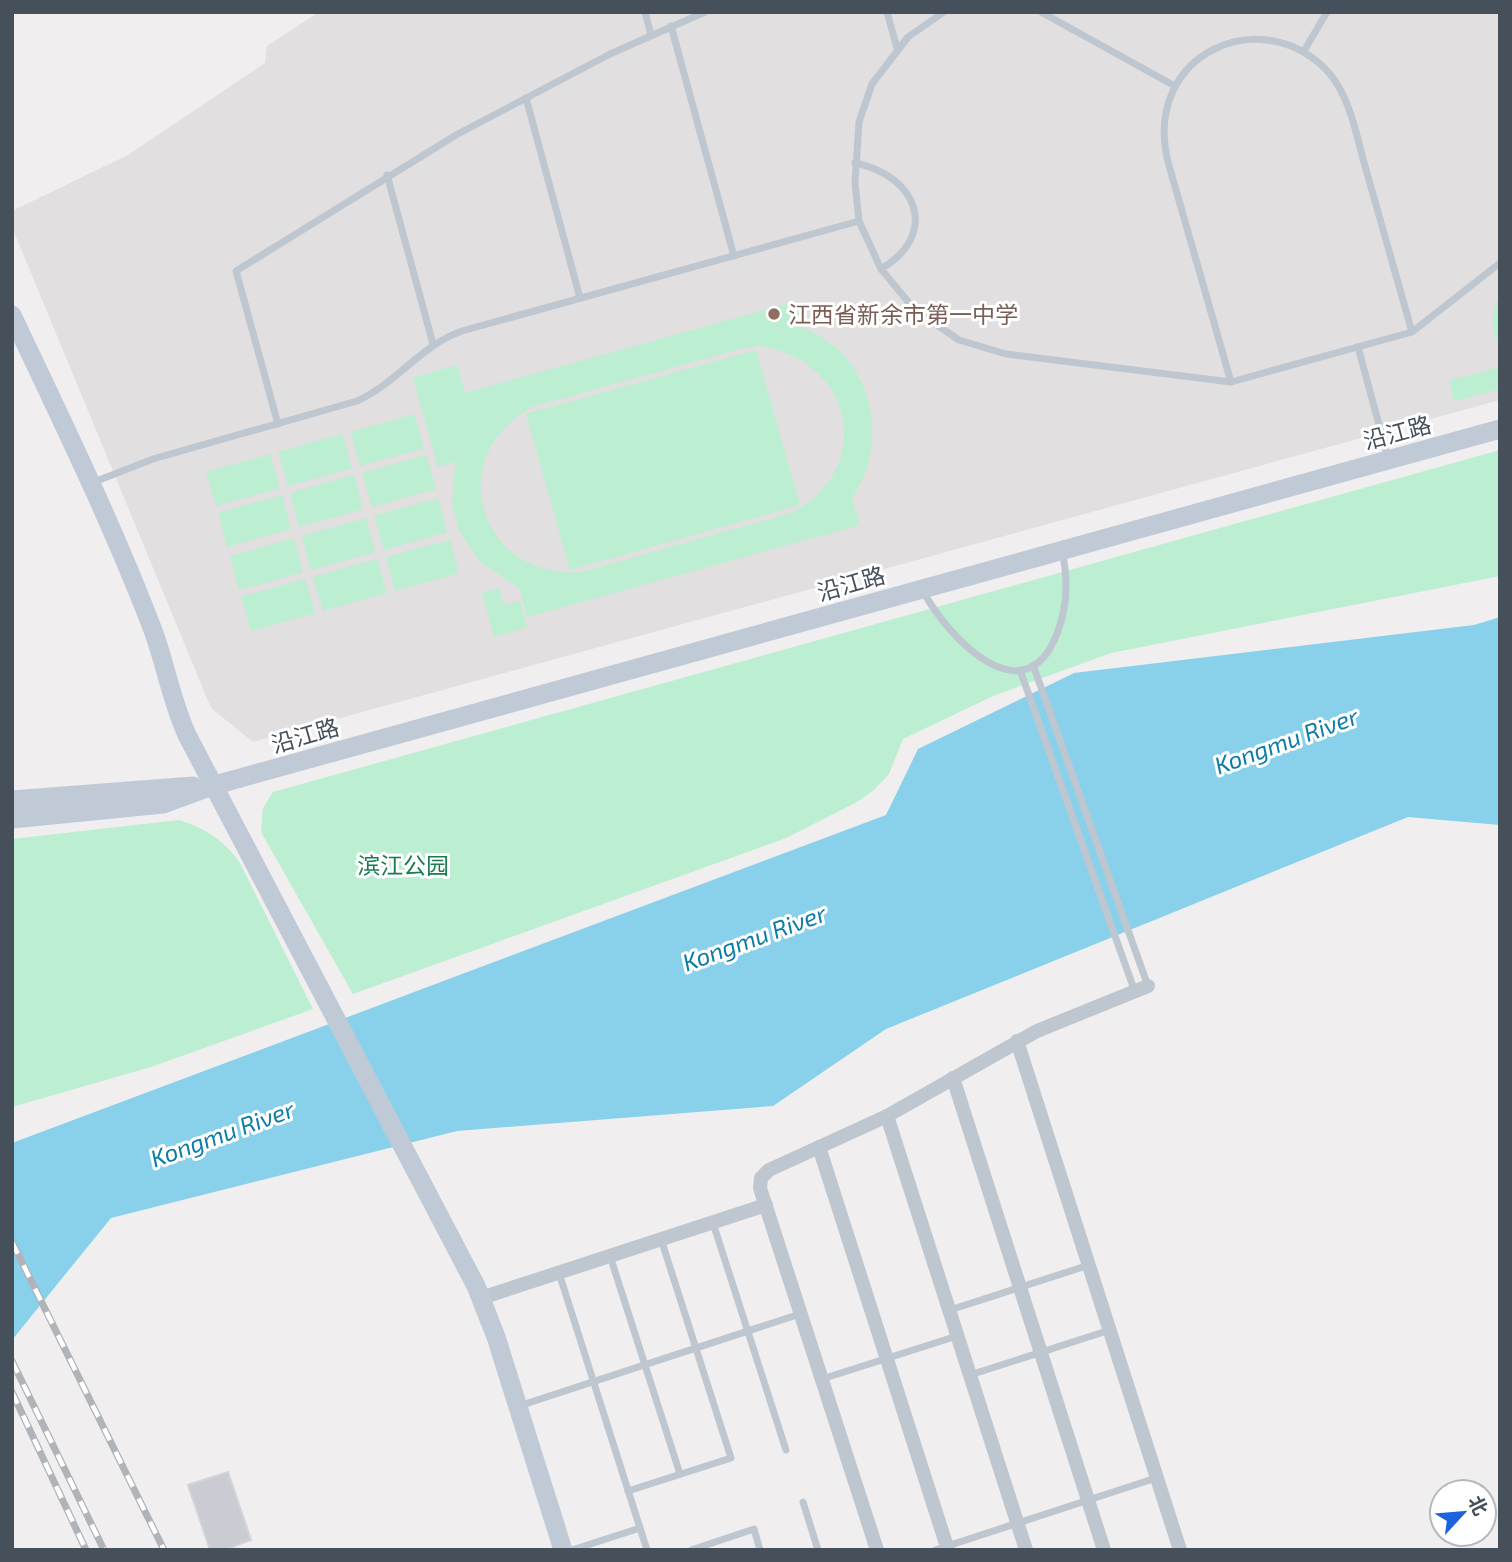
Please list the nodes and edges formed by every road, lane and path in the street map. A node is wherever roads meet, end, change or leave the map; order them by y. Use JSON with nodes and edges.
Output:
{"nodes":[{"id":1,"x":645,"y":12,"type":"edge"},
{"id":2,"x":705,"y":12,"type":"edge"},
{"id":3,"x":887,"y":12,"type":"edge"},
{"id":4,"x":944,"y":12,"type":"edge"},
{"id":5,"x":1041,"y":12,"type":"edge"},
{"id":6,"x":1327,"y":12,"type":"edge"},
{"id":7,"x":671,"y":26,"type":"junction"},
{"id":8,"x":651,"y":35,"type":"junction"},
{"id":9,"x":897,"y":48,"type":"junction"},
{"id":10,"x":1304,"y":51,"type":"junction"},
{"id":11,"x":1173,"y":85,"type":"junction"},
{"id":12,"x":526,"y":98,"type":"junction"},
{"id":13,"x":855,"y":163,"type":"junction"},
{"id":14,"x":387,"y":175,"type":"junction"},
{"id":15,"x":859,"y":221,"type":"junction"},
{"id":16,"x":734,"y":256,"type":"junction"},
{"id":17,"x":1500,"y":263,"type":"edge"},
{"id":18,"x":881,"y":269,"type":"junction"},
{"id":19,"x":580,"y":298,"type":"junction"},
{"id":20,"x":12,"y":315,"type":"edge"},
{"id":21,"x":1412,"y":332,"type":"junction"},
{"id":22,"x":433,"y":344,"type":"junction"},
{"id":23,"x":1358,"y":347,"type":"junction"},
{"id":24,"x":1231,"y":382,"type":"junction"},
{"id":25,"x":278,"y":424,"type":"junction"},
{"id":26,"x":1500,"y":429,"type":"edge"},
{"id":27,"x":1389,"y":460,"type":"junction"},
{"id":28,"x":90,"y":484,"type":"junction"},
{"id":29,"x":1062,"y":550,"type":"junction"},
{"id":30,"x":922,"y":589,"type":"junction"},
{"id":31,"x":1033,"y":665,"type":"junction"},
{"id":32,"x":1020,"y":670,"type":"junction"},
{"id":33,"x":215,"y":785,"type":"junction"},
{"id":34,"x":12,"y":800,"type":"edge"},
{"id":35,"x":12,"y":819,"type":"edge"},
{"id":36,"x":1141,"y":989,"type":"junction"},
{"id":37,"x":1017,"y":1041,"type":"junction"},
{"id":38,"x":953,"y":1078,"type":"junction"},
{"id":39,"x":887,"y":1116,"type":"junction"},
{"id":40,"x":819,"y":1147,"type":"junction"},
{"id":41,"x":766,"y":1205,"type":"junction"},
{"id":42,"x":713,"y":1223,"type":"junction"},
{"id":43,"x":661,"y":1239,"type":"junction"},
{"id":44,"x":610,"y":1256,"type":"junction"},
{"id":45,"x":1089,"y":1265,"type":"junction"},
{"id":46,"x":558,"y":1273,"type":"junction"},
{"id":47,"x":1020,"y":1287,"type":"junction"},
{"id":48,"x":481,"y":1298,"type":"junction"},
{"id":49,"x":949,"y":1311,"type":"junction"},
{"id":50,"x":801,"y":1314,"type":"junction"},
{"id":51,"x":1110,"y":1330,"type":"junction"},
{"id":52,"x":748,"y":1331,"type":"junction"},
{"id":53,"x":957,"y":1335,"type":"junction"},
{"id":54,"x":696,"y":1349,"type":"junction"},
{"id":55,"x":1041,"y":1353,"type":"junction"},
{"id":56,"x":886,"y":1358,"type":"junction"},
{"id":57,"x":645,"y":1365,"type":"junction"},
{"id":58,"x":970,"y":1376,"type":"junction"},
{"id":59,"x":822,"y":1379,"type":"junction"},
{"id":60,"x":593,"y":1382,"type":"junction"},
{"id":61,"x":517,"y":1406,"type":"junction"},
{"id":62,"x":786,"y":1450,"type":"dead end"},
{"id":63,"x":680,"y":1474,"type":"junction"},
{"id":64,"x":1157,"y":1478,"type":"junction"},
{"id":65,"x":628,"y":1491,"type":"junction"},
{"id":66,"x":1088,"y":1500,"type":"junction"},
{"id":67,"x":803,"y":1502,"type":"dead end"},
{"id":68,"x":1018,"y":1523,"type":"junction"},
{"id":69,"x":640,"y":1528,"type":"junction"},
{"id":70,"x":704,"y":1548,"type":"edge"},
{"id":71,"x":943,"y":1549,"type":"edge"},
{"id":72,"x":563,"y":1550,"type":"edge"},
{"id":73,"x":572,"y":1550,"type":"edge"},
{"id":74,"x":647,"y":1550,"type":"edge"},
{"id":75,"x":691,"y":1550,"type":"edge"},
{"id":76,"x":760,"y":1550,"type":"edge"},
{"id":77,"x":818,"y":1550,"type":"edge"},
{"id":78,"x":877,"y":1550,"type":"edge"},
{"id":79,"x":1026,"y":1550,"type":"edge"},
{"id":80,"x":1104,"y":1550,"type":"edge"},
{"id":81,"x":1180,"y":1550,"type":"edge"}],
"edges":[{"from":1,"to":8,"type":"lane"},
{"from":2,"to":7,"type":"lane"},
{"from":3,"to":9,"type":"lane"},
{"from":4,"to":9,"type":"lane"},
{"from":5,"to":11,"type":"lane"},
{"from":6,"to":10,"type":"lane"},
{"from":7,"to":8,"type":"lane"},
{"from":7,"to":16,"type":"lane"},
{"from":8,"to":12,"type":"lane"},
{"from":9,"to":13,"type":"lane"},
{"from":10,"to":11,"type":"lane"},
{"from":10,"to":21,"type":"lane"},
{"from":11,"to":24,"type":"lane"},
{"from":12,"to":14,"type":"lane"},
{"from":12,"to":19,"type":"lane"},
{"from":13,"to":15,"type":"lane"},
{"from":13,"to":18,"type":"lane"},
{"from":14,"to":22,"type":"lane"},
{"from":14,"to":25,"type":"lane"},
{"from":15,"to":16,"type":"lane"},
{"from":15,"to":18,"type":"lane"},
{"from":16,"to":19,"type":"lane"},
{"from":17,"to":21,"type":"lane"},
{"from":18,"to":24,"type":"lane"},
{"from":19,"to":22,"type":"lane"},
{"from":20,"to":28,"type":"street"},
{"from":21,"to":23,"type":"lane"},
{"from":22,"to":25,"type":"lane"},
{"from":23,"to":24,"type":"lane"},
{"from":23,"to":27,"type":"lane"},
{"from":25,"to":28,"type":"lane"},
{"from":26,"to":27,"type":"street","name":"沿江路"},
{"from":27,"to":29,"type":"street","name":"沿江路"},
{"from":28,"to":33,"type":"street"},
{"from":29,"to":30,"type":"street","name":"沿江路"},
{"from":29,"to":31,"type":"lane"},
{"from":30,"to":32,"type":"lane"},
{"from":30,"to":33,"type":"street","name":"沿江路"},
{"from":31,"to":32,"type":"lane"},
{"from":31,"to":36,"type":"lane"},
{"from":32,"to":36,"type":"lane"},
{"from":33,"to":34,"type":"street","name":"沿江路"},
{"from":33,"to":35,"type":"street","name":"沿江路"},
{"from":33,"to":48,"type":"street"},
{"from":36,"to":37,"type":"street"},
{"from":37,"to":38,"type":"street"},
{"from":37,"to":45,"type":"street"},
{"from":38,"to":39,"type":"street"},
{"from":38,"to":47,"type":"street"},
{"from":39,"to":40,"type":"street"},
{"from":39,"to":49,"type":"street"},
{"from":40,"to":41,"type":"street"},
{"from":40,"to":56,"type":"street"},
{"from":41,"to":42,"type":"street"},
{"from":41,"to":50,"type":"street"},
{"from":42,"to":43,"type":"street"},
{"from":42,"to":52,"type":"lane"},
{"from":43,"to":44,"type":"street"},
{"from":43,"to":54,"type":"lane"},
{"from":44,"to":46,"type":"street"},
{"from":44,"to":57,"type":"lane"},
{"from":45,"to":47,"type":"lane"},
{"from":45,"to":51,"type":"street"},
{"from":46,"to":48,"type":"street"},
{"from":46,"to":60,"type":"lane"},
{"from":47,"to":49,"type":"lane"},
{"from":47,"to":55,"type":"street"},
{"from":48,"to":61,"type":"street"},
{"from":49,"to":53,"type":"street"},
{"from":50,"to":52,"type":"lane"},
{"from":50,"to":59,"type":"street"},
{"from":51,"to":55,"type":"lane"},
{"from":51,"to":64,"type":"street"},
{"from":52,"to":54,"type":"lane"},
{"from":52,"to":62,"type":"lane"},
{"from":53,"to":56,"type":"lane"},
{"from":53,"to":58,"type":"street"},
{"from":54,"to":57,"type":"lane"},
{"from":54,"to":63,"type":"lane"},
{"from":55,"to":58,"type":"lane"},
{"from":55,"to":66,"type":"street"},
{"from":56,"to":59,"type":"lane"},
{"from":56,"to":71,"type":"street"},
{"from":57,"to":60,"type":"lane"},
{"from":57,"to":63,"type":"lane"},
{"from":58,"to":68,"type":"street"},
{"from":59,"to":78,"type":"street"},
{"from":60,"to":61,"type":"lane"},
{"from":60,"to":65,"type":"lane"},
{"from":61,"to":72,"type":"street"},
{"from":63,"to":65,"type":"lane"},
{"from":64,"to":66,"type":"lane"},
{"from":64,"to":81,"type":"street"},
{"from":65,"to":69,"type":"lane"},
{"from":66,"to":68,"type":"lane"},
{"from":66,"to":80,"type":"street"},
{"from":67,"to":77,"type":"lane"},
{"from":68,"to":71,"type":"lane"},
{"from":68,"to":79,"type":"street"},
{"from":69,"to":73,"type":"lane"},
{"from":69,"to":74,"type":"lane"},
{"from":70,"to":75,"type":"lane"},
{"from":70,"to":76,"type":"lane"}]}
